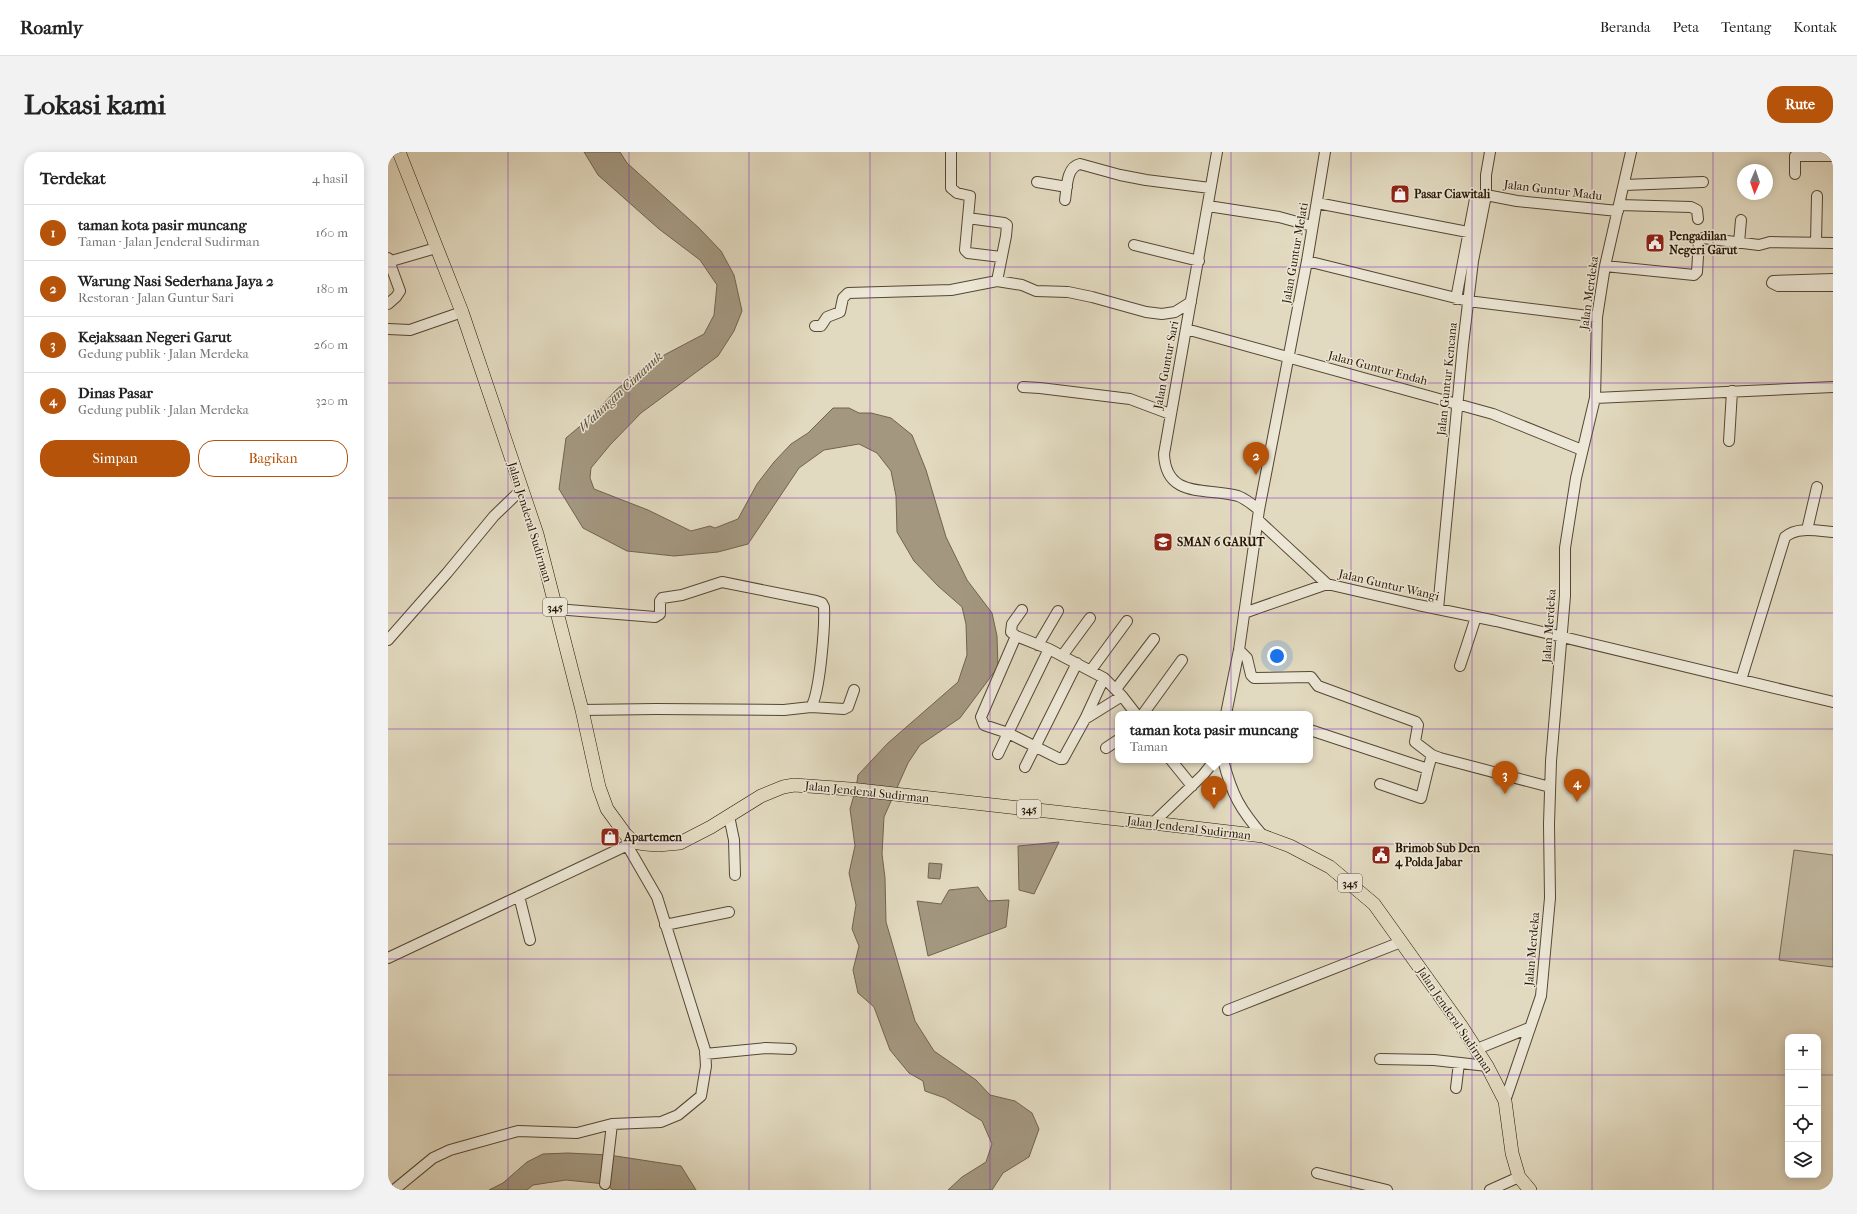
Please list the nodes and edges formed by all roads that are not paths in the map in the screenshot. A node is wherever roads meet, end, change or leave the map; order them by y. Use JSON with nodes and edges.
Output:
{"nodes":[{"id":1,"x":399,"y":152,"type":"edge"},
{"id":2,"x":951,"y":152,"type":"edge"},
{"id":3,"x":1217,"y":152,"type":"edge"},
{"id":4,"x":1325,"y":152,"type":"edge"},
{"id":5,"x":1490,"y":152,"type":"edge"},
{"id":6,"x":1631,"y":152,"type":"edge"},
{"id":7,"x":1795,"y":154,"type":"edge"},
{"id":8,"x":1833,"y":156,"type":"edge"},
{"id":9,"x":1795,"y":174,"type":"dead end"},
{"id":10,"x":1036,"y":182,"type":"dead end"},
{"id":11,"x":1703,"y":182,"type":"dead end"},
{"id":12,"x":1624,"y":185,"type":"junction"},
{"id":13,"x":1067,"y":187,"type":"junction"},
{"id":14,"x":1210,"y":188,"type":"junction"},
{"id":15,"x":1486,"y":195,"type":"junction"},
{"id":16,"x":1817,"y":196,"type":"dead end"},
{"id":17,"x":1065,"y":200,"type":"dead end"},
{"id":18,"x":1317,"y":203,"type":"junction"},
{"id":19,"x":1208,"y":206,"type":"junction"},
{"id":20,"x":1619,"y":208,"type":"junction"},
{"id":21,"x":968,"y":218,"type":"junction"},
{"id":22,"x":1698,"y":219,"type":"dead end"},
{"id":23,"x":1741,"y":220,"type":"dead end"},
{"id":24,"x":1312,"y":226,"type":"junction"},
{"id":25,"x":1468,"y":232,"type":"junction"},
{"id":26,"x":1479,"y":234,"type":"junction"},
{"id":27,"x":1816,"y":242,"type":"junction"},
{"id":28,"x":1739,"y":243,"type":"junction"},
{"id":29,"x":1833,"y":243,"type":"edge"},
{"id":30,"x":1134,"y":245,"type":"dead end"},
{"id":31,"x":436,"y":248,"type":"junction"},
{"id":32,"x":1001,"y":257,"type":"junction"},
{"id":33,"x":389,"y":260,"type":"edge"},
{"id":34,"x":1199,"y":261,"type":"junction"},
{"id":35,"x":1307,"y":261,"type":"junction"},
{"id":36,"x":1605,"y":266,"type":"junction"},
{"id":37,"x":1833,"y":279,"type":"edge"},
{"id":38,"x":997,"y":281,"type":"junction"},
{"id":39,"x":1833,"y":286,"type":"edge"},
{"id":40,"x":1456,"y":299,"type":"junction"},
{"id":41,"x":1468,"y":301,"type":"junction"},
{"id":42,"x":1191,"y":302,"type":"junction"},
{"id":43,"x":388,"y":304,"type":"edge"},
{"id":44,"x":462,"y":312,"type":"junction"},
{"id":45,"x":1596,"y":317,"type":"junction"},
{"id":46,"x":816,"y":326,"type":"dead end"},
{"id":47,"x":388,"y":329,"type":"edge"},
{"id":48,"x":1186,"y":329,"type":"junction"},
{"id":49,"x":1288,"y":358,"type":"junction"},
{"id":50,"x":1023,"y":387,"type":"dead end"},
{"id":51,"x":1833,"y":387,"type":"edge"},
{"id":52,"x":1732,"y":391,"type":"junction"},
{"id":53,"x":1595,"y":398,"type":"junction"},
{"id":54,"x":1458,"y":404,"type":"junction"},
{"id":55,"x":1170,"y":414,"type":"junction"},
{"id":56,"x":1729,"y":441,"type":"dead end"},
{"id":57,"x":1582,"y":450,"type":"junction"},
{"id":58,"x":1817,"y":487,"type":"dead end"},
{"id":59,"x":521,"y":490,"type":"junction"},
{"id":60,"x":1258,"y":515,"type":"junction"},
{"id":61,"x":1807,"y":530,"type":"junction"},
{"id":62,"x":1833,"y":532,"type":"edge"},
{"id":63,"x":1327,"y":584,"type":"junction"},
{"id":64,"x":556,"y":609,"type":"junction"},
{"id":65,"x":1438,"y":609,"type":"junction"},
{"id":66,"x":1022,"y":610,"type":"dead end"},
{"id":67,"x":1058,"y":612,"type":"dead end"},
{"id":68,"x":1244,"y":613,"type":"junction"},
{"id":69,"x":1476,"y":617,"type":"junction"},
{"id":70,"x":1090,"y":618,"type":"dead end"},
{"id":71,"x":1127,"y":621,"type":"dead end"},
{"id":72,"x":1016,"y":636,"type":"junction"},
{"id":73,"x":1561,"y":637,"type":"junction"},
{"id":74,"x":1154,"y":639,"type":"dead end"},
{"id":75,"x":388,"y":640,"type":"edge"},
{"id":76,"x":1038,"y":644,"type":"junction"},
{"id":77,"x":1049,"y":649,"type":"junction"},
{"id":78,"x":1239,"y":650,"type":"junction"},
{"id":79,"x":1062,"y":656,"type":"junction"},
{"id":80,"x":1182,"y":660,"type":"dead end"},
{"id":81,"x":1077,"y":662,"type":"junction"},
{"id":82,"x":1460,"y":666,"type":"dead end"},
{"id":83,"x":1091,"y":670,"type":"junction"},
{"id":84,"x":1104,"y":678,"type":"junction"},
{"id":85,"x":1741,"y":680,"type":"junction"},
{"id":86,"x":854,"y":690,"type":"dead end"},
{"id":87,"x":1119,"y":693,"type":"junction"},
{"id":88,"x":1833,"y":702,"type":"edge"},
{"id":89,"x":811,"y":707,"type":"junction"},
{"id":90,"x":582,"y":710,"type":"junction"},
{"id":91,"x":1134,"y":711,"type":"edge"},
{"id":92,"x":1145,"y":711,"type":"edge"},
{"id":93,"x":1227,"y":711,"type":"edge"},
{"id":94,"x":1085,"y":719,"type":"junction"},
{"id":95,"x":1313,"y":731,"type":"edge"},
{"id":96,"x":1008,"y":733,"type":"junction"},
{"id":97,"x":1115,"y":742,"type":"edge"},
{"id":98,"x":1034,"y":747,"type":"junction"},
{"id":99,"x":1106,"y":748,"type":"dead end"},
{"id":100,"x":998,"y":754,"type":"dead end"},
{"id":101,"x":1432,"y":755,"type":"junction"},
{"id":102,"x":1173,"y":763,"type":"edge"},
{"id":103,"x":1212,"y":763,"type":"edge"},
{"id":104,"x":1224,"y":763,"type":"edge"},
{"id":105,"x":1025,"y":767,"type":"dead end"},
{"id":106,"x":1428,"y":769,"type":"junction"},
{"id":107,"x":1380,"y":784,"type":"dead end"},
{"id":108,"x":1192,"y":786,"type":"junction"},
{"id":109,"x":1550,"y":787,"type":"junction"},
{"id":110,"x":729,"y":816,"type":"junction"},
{"id":111,"x":1153,"y":823,"type":"junction"},
{"id":112,"x":1263,"y":836,"type":"junction"},
{"id":113,"x":631,"y":843,"type":"junction"},
{"id":114,"x":735,"y":875,"type":"dead end"},
{"id":115,"x":519,"y":896,"type":"junction"},
{"id":116,"x":729,"y":912,"type":"dead end"},
{"id":117,"x":665,"y":925,"type":"junction"},
{"id":118,"x":530,"y":940,"type":"dead end"},
{"id":119,"x":1401,"y":942,"type":"junction"},
{"id":120,"x":388,"y":958,"type":"edge"},
{"id":121,"x":1228,"y":1010,"type":"dead end"},
{"id":122,"x":1529,"y":1028,"type":"junction"},
{"id":123,"x":791,"y":1049,"type":"dead end"},
{"id":124,"x":1477,"y":1049,"type":"junction"},
{"id":125,"x":705,"y":1054,"type":"junction"},
{"id":126,"x":1380,"y":1059,"type":"dead end"},
{"id":127,"x":1459,"y":1063,"type":"junction"},
{"id":128,"x":1487,"y":1066,"type":"junction"},
{"id":129,"x":1456,"y":1088,"type":"dead end"},
{"id":130,"x":1505,"y":1101,"type":"junction"},
{"id":131,"x":612,"y":1124,"type":"junction"},
{"id":132,"x":1317,"y":1173,"type":"dead end"},
{"id":133,"x":1519,"y":1177,"type":"junction"},
{"id":134,"x":605,"y":1184,"type":"dead end"},
{"id":135,"x":394,"y":1190,"type":"edge"},
{"id":136,"x":1387,"y":1190,"type":"edge"},
{"id":137,"x":1490,"y":1190,"type":"edge"},
{"id":138,"x":1530,"y":1190,"type":"edge"}],
"edges":[{"from":1,"to":31,"type":"main road","name":"Jalan Jenderal Sudirman","number":"345"},
{"from":2,"to":21,"type":"street"},
{"from":3,"to":14,"type":"street","name":"Jalan Guntur Sari"},
{"from":4,"to":18,"type":"street","name":"Jalan Guntur Melati"},
{"from":5,"to":15,"type":"street","name":"Jalan Guntur Kencana"},
{"from":6,"to":12,"type":"street","name":"Jalan Merdeka"},
{"from":7,"to":8,"type":"street"},
{"from":7,"to":9,"type":"street"},
{"from":10,"to":13,"type":"street"},
{"from":11,"to":12,"type":"street"},
{"from":12,"to":20,"type":"street","name":"Jalan Merdeka"},
{"from":13,"to":14,"type":"street"},
{"from":13,"to":17,"type":"street"},
{"from":14,"to":19,"type":"street","name":"Jalan Guntur Sari"},
{"from":15,"to":20,"type":"street","name":"Jalan Guntur Madu"},
{"from":15,"to":25,"type":"street"},
{"from":15,"to":26,"type":"street","name":"Jalan Guntur Kencana"},
{"from":16,"to":27,"type":"street"},
{"from":18,"to":24,"type":"street","name":"Jalan Guntur Melati"},
{"from":18,"to":25,"type":"street"},
{"from":19,"to":24,"type":"street"},
{"from":19,"to":34,"type":"street","name":"Jalan Guntur Sari"},
{"from":20,"to":22,"type":"street","name":"Jalan Guntur Madu"},
{"from":20,"to":36,"type":"street","name":"Jalan Merdeka"},
{"from":21,"to":32,"type":"street"},
{"from":21,"to":32,"type":"street"},
{"from":23,"to":28,"type":"street"},
{"from":24,"to":35,"type":"street","name":"Jalan Guntur Melati"},
{"from":25,"to":26,"type":"street"},
{"from":25,"to":40,"type":"street"},
{"from":26,"to":41,"type":"street","name":"Jalan Guntur Kencana"},
{"from":27,"to":28,"type":"street"},
{"from":27,"to":29,"type":"street"},
{"from":28,"to":36,"type":"street"},
{"from":30,"to":34,"type":"street"},
{"from":31,"to":33,"type":"street"},
{"from":31,"to":44,"type":"main road","name":"Jalan Jenderal Sudirman","number":"345"},
{"from":32,"to":38,"type":"street"},
{"from":33,"to":43,"type":"street"},
{"from":34,"to":42,"type":"street","name":"Jalan Guntur Sari"},
{"from":35,"to":40,"type":"street"},
{"from":35,"to":49,"type":"street","name":"Jalan Guntur Melati"},
{"from":36,"to":45,"type":"street","name":"Jalan Merdeka"},
{"from":37,"to":39,"type":"street"},
{"from":38,"to":42,"type":"street"},
{"from":38,"to":46,"type":"street"},
{"from":40,"to":41,"type":"street"},
{"from":41,"to":45,"type":"street"},
{"from":41,"to":54,"type":"street","name":"Jalan Guntur Kencana"},
{"from":42,"to":48,"type":"street","name":"Jalan Guntur Sari"},
{"from":44,"to":47,"type":"street"},
{"from":44,"to":59,"type":"main road","name":"Jalan Jenderal Sudirman","number":"345"},
{"from":45,"to":53,"type":"street","name":"Jalan Merdeka"},
{"from":48,"to":49,"type":"street","name":"Jalan Guntur Endah"},
{"from":48,"to":55,"type":"street","name":"Jalan Guntur Sari"},
{"from":49,"to":54,"type":"street","name":"Jalan Guntur Endah"},
{"from":49,"to":60,"type":"street","name":"Jalan Guntur Melati"},
{"from":50,"to":55,"type":"street"},
{"from":51,"to":52,"type":"street"},
{"from":52,"to":53,"type":"street"},
{"from":52,"to":56,"type":"street"},
{"from":53,"to":57,"type":"street","name":"Jalan Merdeka"},
{"from":54,"to":57,"type":"street","name":"Jalan Guntur Endah"},
{"from":54,"to":65,"type":"street","name":"Jalan Guntur Kencana"},
{"from":55,"to":60,"type":"street","name":"Jalan Guntur Sari"},
{"from":57,"to":73,"type":"street","name":"Jalan Merdeka"},
{"from":58,"to":61,"type":"street"},
{"from":59,"to":64,"type":"main road","name":"Jalan Jenderal Sudirman","number":"345"},
{"from":59,"to":75,"type":"street"},
{"from":60,"to":63,"type":"street","name":"Jalan Guntur Sari"},
{"from":60,"to":68,"type":"street","name":"Jalan Guntur Melati"},
{"from":61,"to":62,"type":"street"},
{"from":61,"to":85,"type":"street"},
{"from":63,"to":65,"type":"street","name":"Jalan Guntur Wangi"},
{"from":63,"to":68,"type":"street","name":"Jalan Guntur Wangi"},
{"from":64,"to":89,"type":"street"},
{"from":64,"to":90,"type":"main road","name":"Jalan Jenderal Sudirman","number":"345"},
{"from":65,"to":69,"type":"street","name":"Jalan Guntur Wangi"},
{"from":66,"to":72,"type":"street"},
{"from":67,"to":76,"type":"street"},
{"from":68,"to":78,"type":"street"},
{"from":69,"to":73,"type":"street","name":"Jalan Guntur Wangi"},
{"from":69,"to":82,"type":"street"},
{"from":70,"to":79,"type":"street"},
{"from":71,"to":83,"type":"street"},
{"from":72,"to":76,"type":"street"},
{"from":72,"to":96,"type":"street"},
{"from":73,"to":85,"type":"street","name":"Jalan Guntur Wangi"},
{"from":73,"to":109,"type":"street","name":"Jalan Merdeka"},
{"from":74,"to":87,"type":"street"},
{"from":76,"to":77,"type":"street"},
{"from":77,"to":79,"type":"street"},
{"from":77,"to":96,"type":"street"},
{"from":78,"to":93,"type":"street"},
{"from":78,"to":101,"type":"street"},
{"from":79,"to":81,"type":"street"},
{"from":80,"to":92,"type":"street"},
{"from":81,"to":83,"type":"street"},
{"from":81,"to":98,"type":"street"},
{"from":83,"to":84,"type":"street"},
{"from":84,"to":87,"type":"street"},
{"from":84,"to":94,"type":"street"},
{"from":85,"to":88,"type":"street","name":"Jalan Guntur Wangi"},
{"from":86,"to":89,"type":"street"},
{"from":87,"to":91,"type":"street"},
{"from":87,"to":94,"type":"street"},
{"from":89,"to":90,"type":"street"},
{"from":90,"to":113,"type":"main road","name":"Jalan Jenderal Sudirman","number":"345"},
{"from":94,"to":98,"type":"street"},
{"from":95,"to":106,"type":"street"},
{"from":96,"to":98,"type":"street"},
{"from":96,"to":100,"type":"street"},
{"from":97,"to":99,"type":"street"},
{"from":98,"to":105,"type":"street"},
{"from":101,"to":106,"type":"street"},
{"from":101,"to":109,"type":"street"},
{"from":102,"to":108,"type":"street"},
{"from":103,"to":108,"type":"street"},
{"from":104,"to":112,"type":"street"},
{"from":106,"to":107,"type":"street"},
{"from":108,"to":111,"type":"street"},
{"from":109,"to":122,"type":"street","name":"Jalan Merdeka"},
{"from":110,"to":111,"type":"main road","name":"Jalan Jenderal Sudirman","number":"345"},
{"from":110,"to":113,"type":"main road","name":"Jalan Jenderal Sudirman","number":"345"},
{"from":110,"to":114,"type":"street"},
{"from":111,"to":112,"type":"main road","name":"Jalan Jenderal Sudirman","number":"345"},
{"from":112,"to":119,"type":"main road","name":"Jalan Jenderal Sudirman","number":"345"},
{"from":113,"to":115,"type":"street"},
{"from":113,"to":117,"type":"street"},
{"from":115,"to":118,"type":"street"},
{"from":115,"to":120,"type":"street"},
{"from":116,"to":117,"type":"street"},
{"from":117,"to":125,"type":"street"},
{"from":119,"to":121,"type":"street"},
{"from":119,"to":124,"type":"main road","name":"Jalan Jenderal Sudirman","number":"345"},
{"from":122,"to":124,"type":"street"},
{"from":122,"to":130,"type":"street","name":"Jalan Merdeka"},
{"from":123,"to":125,"type":"street"},
{"from":124,"to":128,"type":"main road","name":"Jalan Jenderal Sudirman","number":"345"},
{"from":125,"to":131,"type":"street"},
{"from":126,"to":127,"type":"street"},
{"from":127,"to":128,"type":"street"},
{"from":127,"to":129,"type":"street"},
{"from":128,"to":130,"type":"main road","name":"Jalan Jenderal Sudirman","number":"345"},
{"from":130,"to":133,"type":"main road","name":"Jalan Jenderal Sudirman","number":"345"},
{"from":131,"to":134,"type":"street"},
{"from":131,"to":135,"type":"street"},
{"from":132,"to":136,"type":"street"},
{"from":133,"to":137,"type":"street"},
{"from":133,"to":138,"type":"main road","name":"Jalan Jenderal Sudirman","number":"345"}]}
